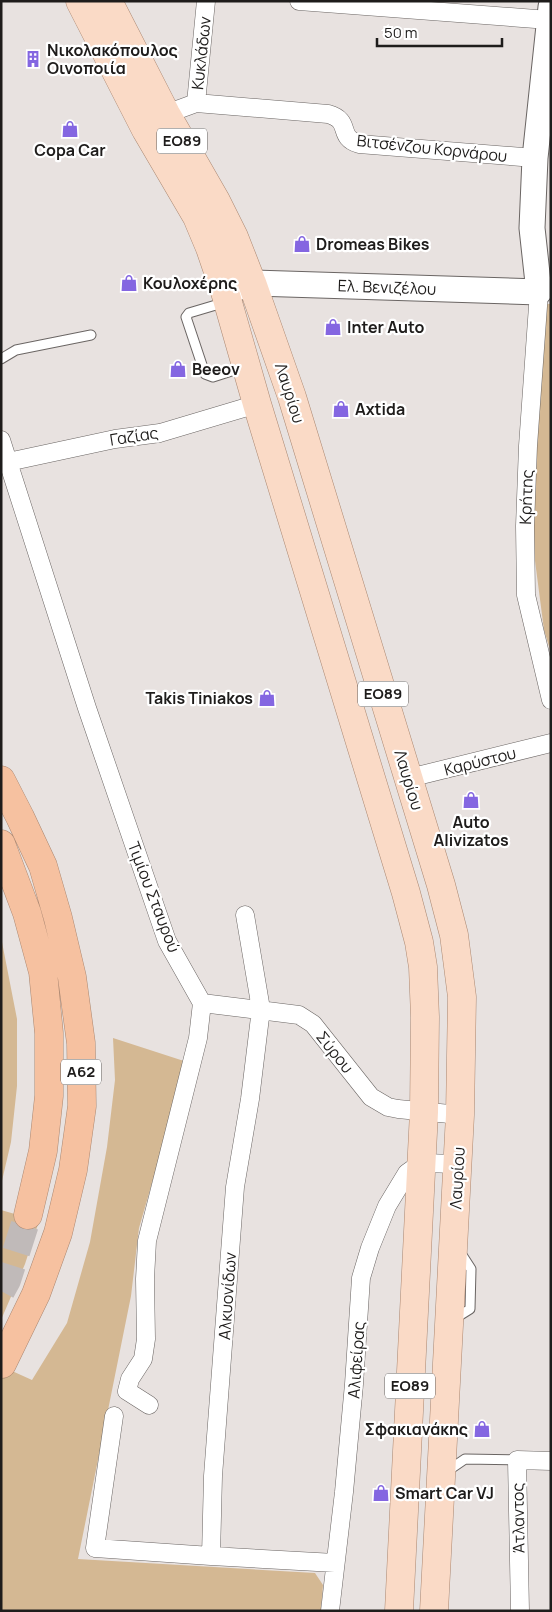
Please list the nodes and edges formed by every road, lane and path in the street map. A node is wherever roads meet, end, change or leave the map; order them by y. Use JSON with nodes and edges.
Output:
{"nodes":[{"id":1,"x":80,"y":1,"type":"edge"},
{"id":2,"x":108,"y":1,"type":"edge"},
{"id":3,"x":206,"y":1,"type":"edge"},
{"id":4,"x":299,"y":1,"type":"edge"},
{"id":5,"x":550,"y":14,"type":"edge"},
{"id":6,"x":196,"y":103,"type":"junction"},
{"id":7,"x":166,"y":114,"type":"junction"},
{"id":8,"x":534,"y":158,"type":"junction"},
{"id":9,"x":252,"y":283,"type":"junction"},
{"id":10,"x":545,"y":292,"type":"edge"},
{"id":11,"x":227,"y":296,"type":"junction"},
{"id":12,"x":91,"y":335,"type":"dead end"},
{"id":13,"x":1,"y":359,"type":"edge"},
{"id":14,"x":246,"y":366,"type":"junction"},
{"id":15,"x":257,"y":404,"type":"junction"},
{"id":16,"x":1,"y":440,"type":"edge"},
{"id":17,"x":8,"y":462,"type":"junction"},
{"id":18,"x":551,"y":700,"type":"edge"},
{"id":19,"x":551,"y":743,"type":"edge"},
{"id":20,"x":409,"y":778,"type":"junction"},
{"id":21,"x":1,"y":780,"type":"edge"},
{"id":22,"x":1,"y":844,"type":"edge"},
{"id":23,"x":245,"y":915,"type":"dead end"},
{"id":24,"x":202,"y":1003,"type":"junction"},
{"id":25,"x":261,"y":1009,"type":"junction"},
{"id":26,"x":424,"y":1112,"type":"junction"},
{"id":27,"x":460,"y":1115,"type":"junction"},
{"id":28,"x":421,"y":1163,"type":"junction"},
{"id":29,"x":458,"y":1164,"type":"junction"},
{"id":30,"x":28,"y":1215,"type":"tunnel mouth"},
{"id":31,"x":2,"y":1364,"type":"dead end"},
{"id":32,"x":149,"y":1404,"type":"dead end"},
{"id":33,"x":114,"y":1416,"type":"dead end"},
{"id":34,"x":517,"y":1460,"type":"junction"},
{"id":35,"x":551,"y":1461,"type":"edge"},
{"id":36,"x":441,"y":1474,"type":"junction"},
{"id":37,"x":211,"y":1556,"type":"junction"},
{"id":38,"x":334,"y":1563,"type":"junction"},
{"id":39,"x":330,"y":1611,"type":"edge"},
{"id":40,"x":399,"y":1611,"type":"edge"},
{"id":41,"x":434,"y":1611,"type":"edge"},
{"id":42,"x":520,"y":1611,"type":"edge"}],
"edges":[{"from":1,"to":11,"type":"main road","name":"Λαυρίου","number":"ΕΟ89"},
{"from":2,"to":7,"type":"main road","name":"Λαυρίου","number":"ΕΟ89"},
{"from":3,"to":6,"type":"street","name":"Κυκλάδων"},
{"from":4,"to":5,"type":"street"},
{"from":5,"to":8,"type":"street"},
{"from":6,"to":7,"type":"street","name":"Κυκλάδων"},
{"from":6,"to":8,"type":"street","name":"Βιτσένζου Κορνάρου"},
{"from":7,"to":9,"type":"main road","name":"Λαυρίου","number":"ΕΟ89"},
{"from":8,"to":10,"type":"street"},
{"from":9,"to":10,"type":"street","name":"Ελ. Βενιζέλου"},
{"from":9,"to":11,"type":"street","name":"Ελ. Βενιζέλου"},
{"from":9,"to":20,"type":"main road","name":"Λαυρίου","number":"ΕΟ89"},
{"from":10,"to":18,"type":"street","name":"Κρήτης"},
{"from":11,"to":14,"type":"main road","name":"Λαυρίου","number":"ΕΟ89"},
{"from":11,"to":14,"type":"lane"},
{"from":12,"to":13,"type":"lane"},
{"from":14,"to":15,"type":"main road","name":"Λαυρίου","number":"ΕΟ89"},
{"from":15,"to":17,"type":"street","name":"Γαζίας"},
{"from":15,"to":26,"type":"main road","name":"Λαυρίου","number":"ΕΟ89"},
{"from":16,"to":17,"type":"street","name":"Τιμίου Σταυρού"},
{"from":17,"to":24,"type":"street","name":"Τιμίου Σταυρού"},
{"from":19,"to":20,"type":"street","name":"Καρύστου"},
{"from":20,"to":27,"type":"main road","name":"Λαυρίου","number":"ΕΟ89"},
{"from":21,"to":31,"type":"highway","number":"Α62"},
{"from":22,"to":30,"type":"highway","number":"Α62"},
{"from":23,"to":25,"type":"street","name":"Αλκυονίδων"},
{"from":24,"to":25,"type":"street","name":"Σύρου"},
{"from":24,"to":32,"type":"street"},
{"from":25,"to":26,"type":"street","name":"Σύρου"},
{"from":25,"to":37,"type":"street","name":"Αλκυονίδων"},
{"from":26,"to":27,"type":"street","name":"Σύρου"},
{"from":26,"to":28,"type":"main road","name":"Λαυρίου","number":"ΕΟ89"},
{"from":27,"to":29,"type":"main road","name":"Λαυρίου","number":"ΕΟ89"},
{"from":28,"to":29,"type":"street"},
{"from":28,"to":38,"type":"street","name":"Αλιφείρας"},
{"from":28,"to":40,"type":"main road","name":"Λαυρίου","number":"ΕΟ89"},
{"from":29,"to":36,"type":"main road","name":"Λαυρίου","number":"ΕΟ89"},
{"from":33,"to":37,"type":"street"},
{"from":34,"to":35,"type":"street","name":"Άτλαντος"},
{"from":34,"to":36,"type":"lane"},
{"from":34,"to":42,"type":"street","name":"Άτλαντος"},
{"from":36,"to":41,"type":"main road","name":"Λαυρίου","number":"ΕΟ89"},
{"from":37,"to":38,"type":"street"},
{"from":38,"to":39,"type":"street","name":"Αλιφείρας"}]}
